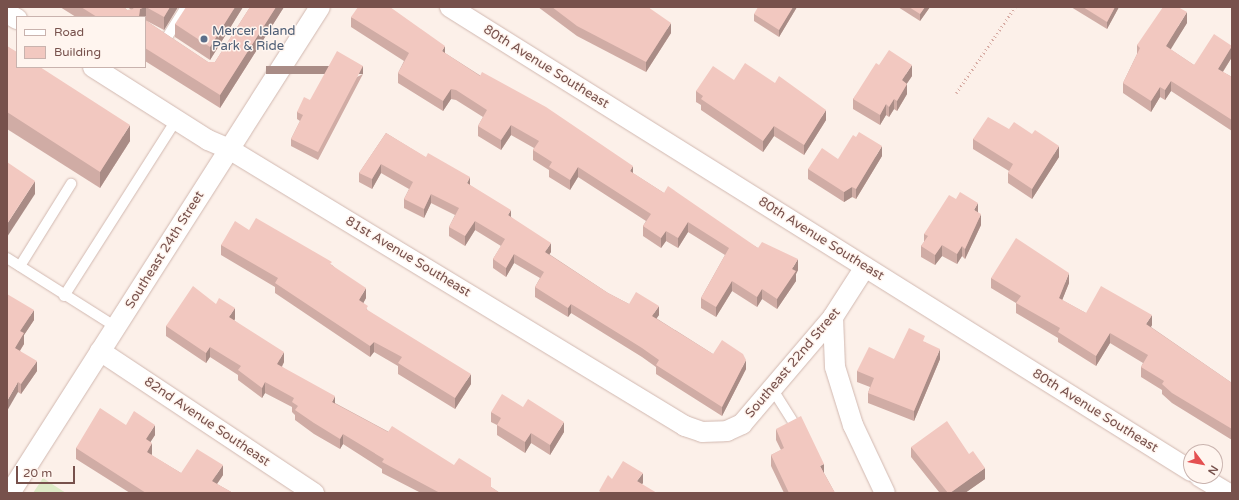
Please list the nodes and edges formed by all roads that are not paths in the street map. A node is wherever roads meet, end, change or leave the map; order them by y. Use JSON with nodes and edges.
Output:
{"nodes":[{"id":1,"x":186,"y":7,"type":"edge"},
{"id":2,"x":320,"y":7,"type":"edge"},
{"id":3,"x":450,"y":7,"type":"edge"},
{"id":4,"x":7,"y":13,"type":"edge"},
{"id":5,"x":16,"y":18,"type":"edge"},
{"id":6,"x":155,"y":33,"type":"edge"},
{"id":7,"x":166,"y":40,"type":"junction"},
{"id":8,"x":179,"y":48,"type":"edge"},
{"id":9,"x":95,"y":68,"type":"edge"},
{"id":10,"x":176,"y":120,"type":"junction"},
{"id":11,"x":229,"y":149,"type":"junction"},
{"id":12,"x":71,"y":184,"type":"dead end"},
{"id":13,"x":7,"y":258,"type":"edge"},
{"id":14,"x":20,"y":266,"type":"junction"},
{"id":15,"x":865,"y":267,"type":"junction"},
{"id":16,"x":64,"y":296,"type":"junction"},
{"id":17,"x":833,"y":317,"type":"junction"},
{"id":18,"x":116,"y":327,"type":"junction"},
{"id":19,"x":100,"y":352,"type":"junction"},
{"id":20,"x":774,"y":390,"type":"junction"},
{"id":21,"x":795,"y":424,"type":"edge"},
{"id":22,"x":728,"y":431,"type":"joint"},
{"id":23,"x":1183,"y":466,"type":"edge"},
{"id":24,"x":1213,"y":484,"type":"edge"},
{"id":25,"x":15,"y":491,"type":"edge"},
{"id":26,"x":314,"y":493,"type":"edge"},
{"id":27,"x":885,"y":493,"type":"edge"},
{"id":28,"x":1227,"y":493,"type":"edge"}],
"edges":[{"from":1,"to":7,"type":"lane"},
{"from":2,"to":11,"type":"street","name":"Southeast 24th Street"},
{"from":3,"to":15,"type":"street","name":"80th Avenue Southeast"},
{"from":4,"to":5,"type":"street"},
{"from":6,"to":7,"type":"lane"},
{"from":7,"to":8,"type":"lane"},
{"from":9,"to":10,"type":"street","name":"81st Avenue Southeast"},
{"from":10,"to":11,"type":"street","name":"81st Avenue Southeast"},
{"from":10,"to":16,"type":"lane"},
{"from":11,"to":18,"type":"street","name":"Southeast 24th Street"},
{"from":11,"to":22,"type":"street","name":"81st Avenue Southeast"},
{"from":12,"to":14,"type":"lane"},
{"from":13,"to":14,"type":"lane"},
{"from":14,"to":16,"type":"lane"},
{"from":15,"to":17,"type":"street","name":"Southeast 22nd Street"},
{"from":15,"to":23,"type":"street","name":"80th Avenue Southeast"},
{"from":16,"to":18,"type":"lane"},
{"from":17,"to":20,"type":"street","name":"Southeast 22nd Street"},
{"from":17,"to":27,"type":"street"},
{"from":18,"to":19,"type":"street","name":"Southeast 24th Street"},
{"from":19,"to":25,"type":"street","name":"Southeast 24th Street"},
{"from":19,"to":26,"type":"street","name":"82nd Avenue Southeast"},
{"from":20,"to":21,"type":"lane"},
{"from":20,"to":22,"type":"street","name":"Southeast 22nd Street"},
{"from":24,"to":28,"type":"street"}]}
